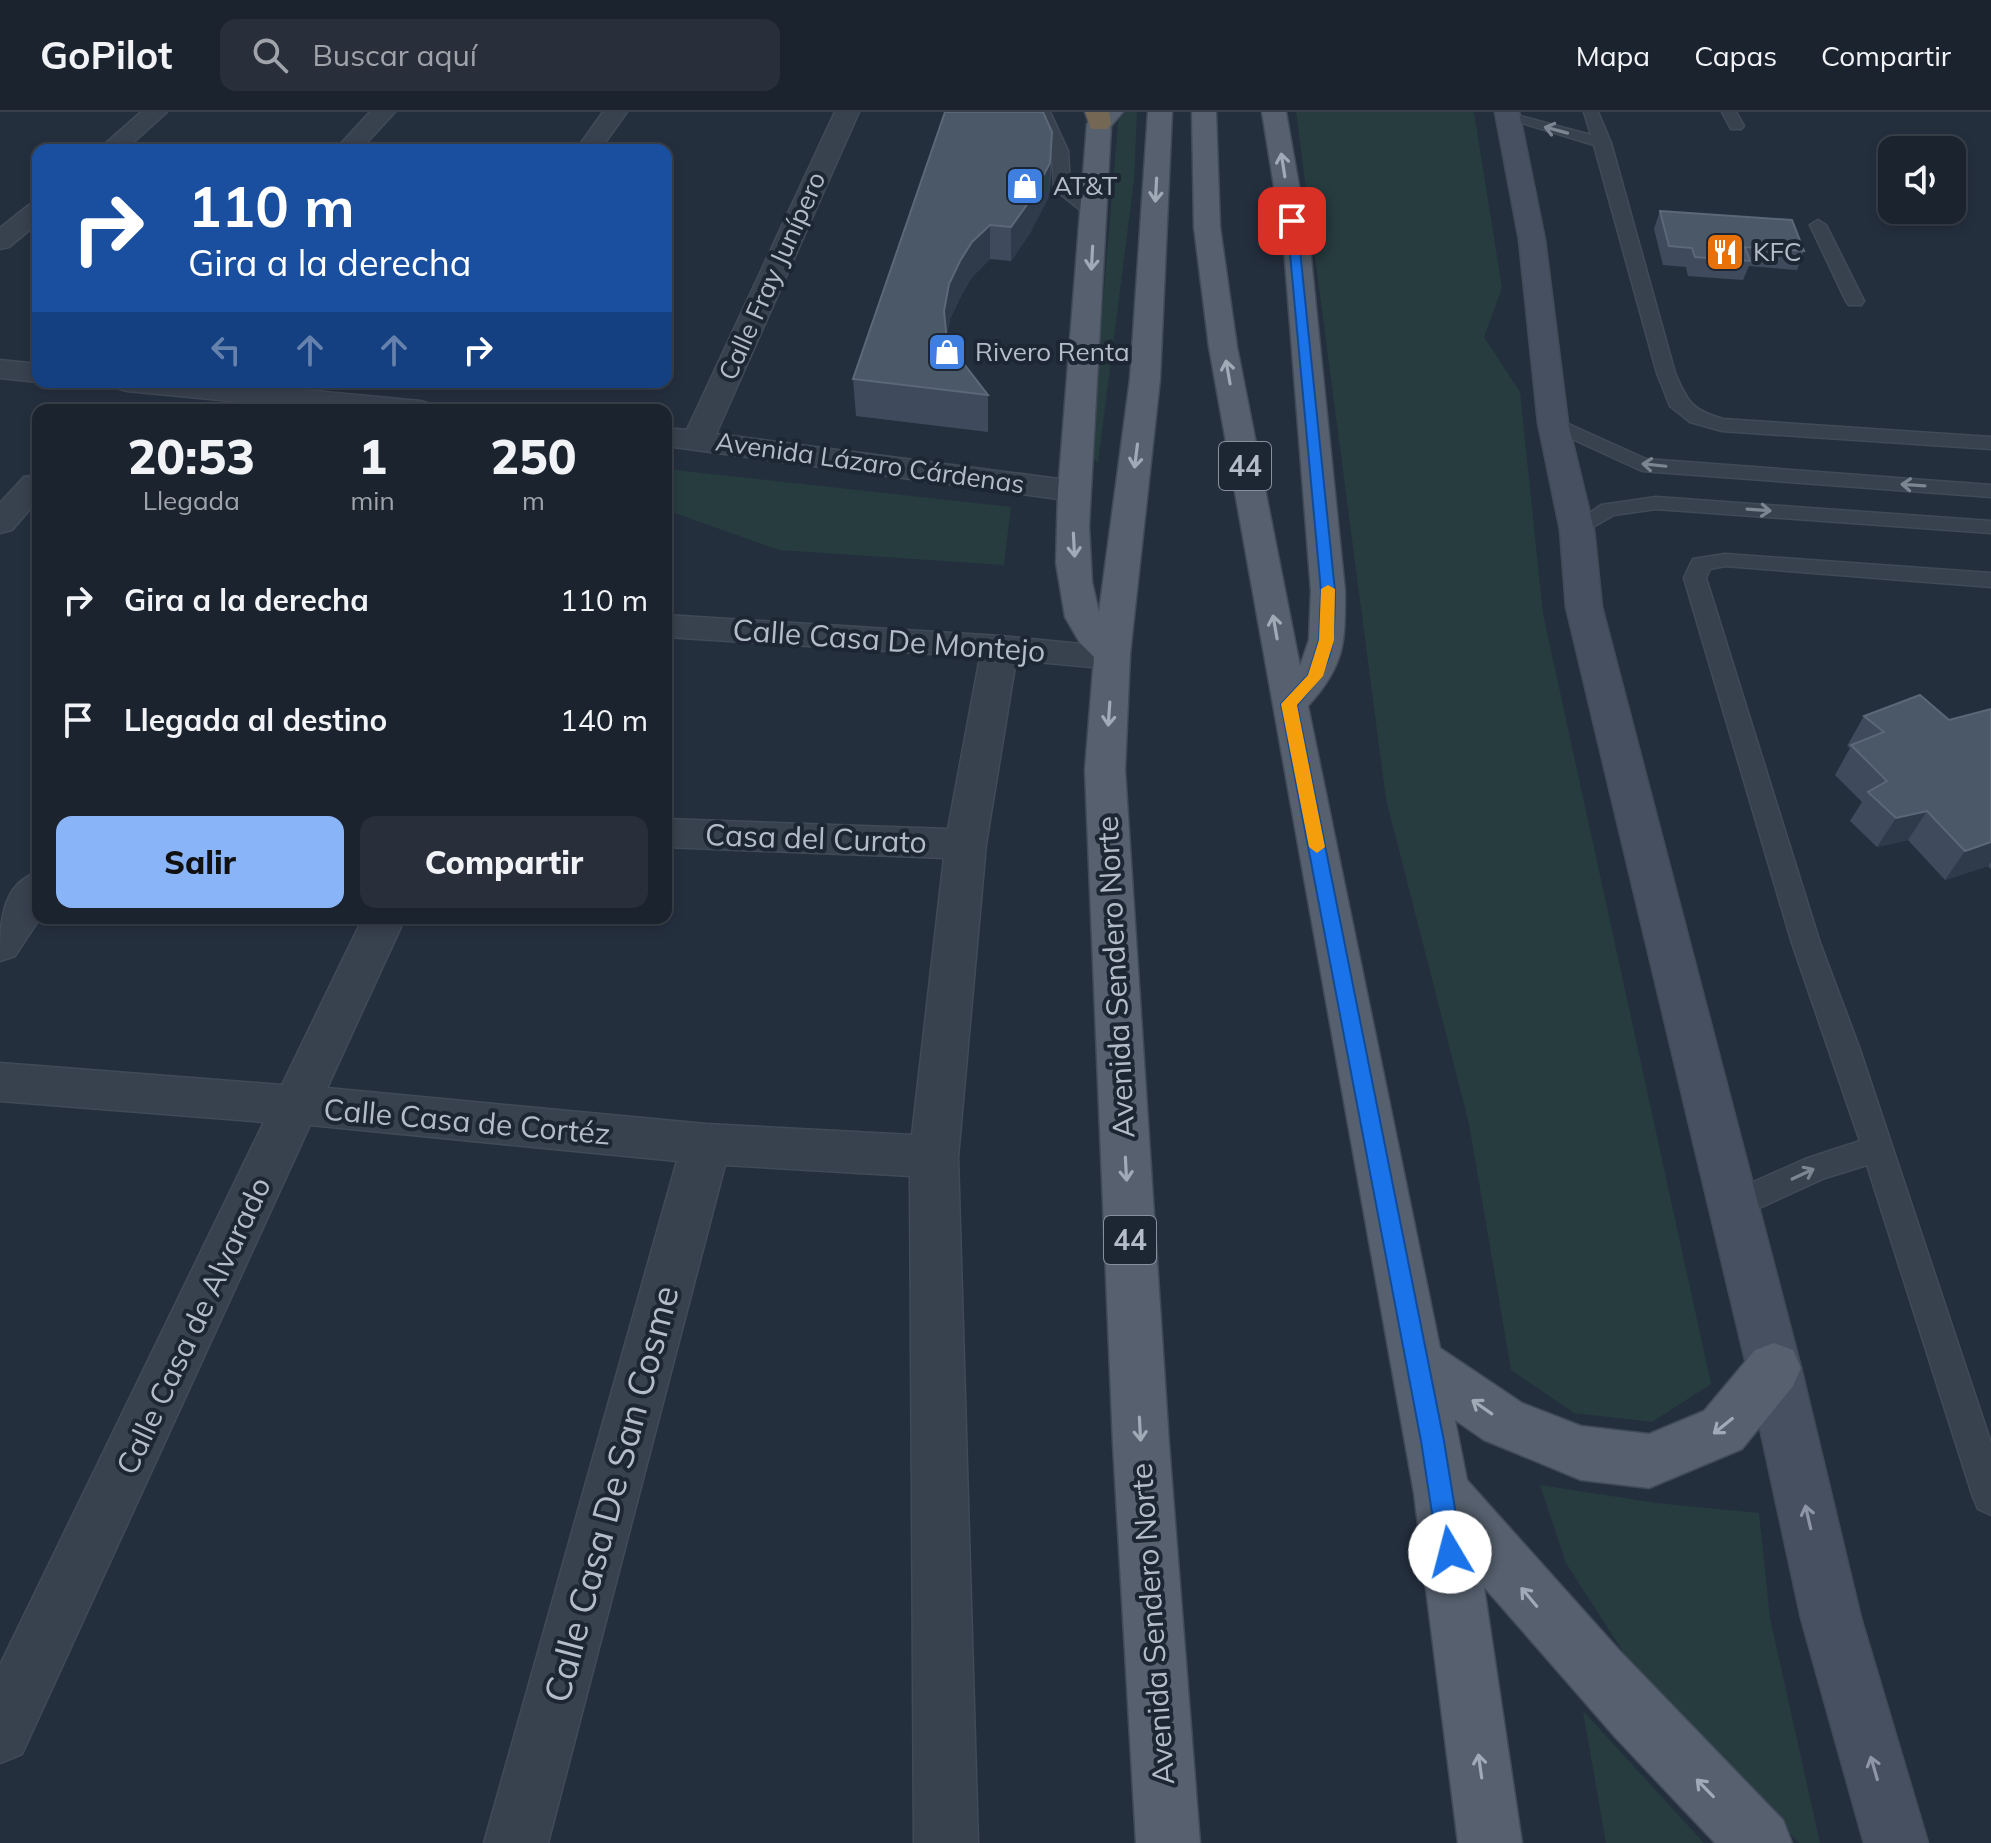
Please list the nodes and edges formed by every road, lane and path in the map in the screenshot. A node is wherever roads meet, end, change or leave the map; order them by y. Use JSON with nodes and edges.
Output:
{"nodes":[{"id":1,"x":155,"y":112,"type":"edge"},
{"id":2,"x":383,"y":112,"type":"edge"},
{"id":3,"x":615,"y":112,"type":"edge"},
{"id":4,"x":847,"y":112,"type":"edge"},
{"id":5,"x":1043,"y":112,"type":"edge"},
{"id":6,"x":1160,"y":112,"type":"edge"},
{"id":7,"x":1204,"y":112,"type":"edge"},
{"id":8,"x":1274,"y":112,"type":"edge"},
{"id":9,"x":1591,"y":112,"type":"edge"},
{"id":10,"x":1508,"y":114,"type":"edge"},
{"id":11,"x":1103,"y":116,"type":"edge"},
{"id":12,"x":1603,"y":143,"type":"junction"},
{"id":13,"x":117,"y":144,"type":"edge"},
{"id":14,"x":353,"y":144,"type":"edge"},
{"id":15,"x":592,"y":144,"type":"edge"},
{"id":16,"x":1094,"y":213,"type":"junction"},
{"id":17,"x":32,"y":215,"type":"edge"},
{"id":18,"x":1818,"y":225,"type":"dead end"},
{"id":19,"x":0,"y":241,"type":"edge"},
{"id":20,"x":1855,"y":301,"type":"dead end"},
{"id":21,"x":0,"y":369,"type":"edge"},
{"id":22,"x":32,"y":372,"type":"edge"},
{"id":23,"x":194,"y":388,"type":"edge"},
{"id":24,"x":362,"y":404,"type":"edge"},
{"id":25,"x":1553,"y":423,"type":"junction"},
{"id":26,"x":672,"y":438,"type":"edge"},
{"id":27,"x":698,"y":440,"type":"junction"},
{"id":28,"x":1991,"y":443,"type":"edge"},
{"id":29,"x":32,"y":487,"type":"edge"},
{"id":30,"x":1074,"y":491,"type":"junction"},
{"id":31,"x":1991,"y":491,"type":"edge"},
{"id":32,"x":0,"y":523,"type":"edge"},
{"id":33,"x":1991,"y":527,"type":"edge"},
{"id":34,"x":1577,"y":530,"type":"junction"},
{"id":35,"x":1991,"y":580,"type":"edge"},
{"id":36,"x":672,"y":626,"type":"edge"},
{"id":37,"x":1000,"y":647,"type":"junction"},
{"id":38,"x":1112,"y":656,"type":"junction"},
{"id":39,"x":1289,"y":704,"type":"junction"},
{"id":40,"x":672,"y":833,"type":"edge"},
{"id":41,"x":966,"y":844,"type":"junction"},
{"id":42,"x":32,"y":896,"type":"edge"},
{"id":43,"x":381,"y":924,"type":"edge"},
{"id":44,"x":0,"y":945,"type":"edge"},
{"id":45,"x":0,"y":1082,"type":"edge"},
{"id":46,"x":298,"y":1105,"type":"junction"},
{"id":47,"x":706,"y":1144,"type":"junction"},
{"id":48,"x":1876,"y":1149,"type":"junction"},
{"id":49,"x":934,"y":1157,"type":"junction"},
{"id":50,"x":1733,"y":1206,"type":"junction"},
{"id":51,"x":1418,"y":1363,"type":"junction"},
{"id":52,"x":1774,"y":1368,"type":"junction"},
{"id":53,"x":1442,"y":1493,"type":"junction"},
{"id":54,"x":1991,"y":1497,"type":"edge"},
{"id":55,"x":0,"y":1732,"type":"edge"},
{"id":56,"x":516,"y":1843,"type":"edge"},
{"id":57,"x":946,"y":1843,"type":"edge"},
{"id":58,"x":1168,"y":1843,"type":"edge"},
{"id":59,"x":1490,"y":1843,"type":"edge"},
{"id":60,"x":1760,"y":1843,"type":"edge"},
{"id":61,"x":1896,"y":1843,"type":"edge"}],
"edges":[{"from":1,"to":13,"type":"street"},
{"from":2,"to":14,"type":"street"},
{"from":3,"to":15,"type":"street"},
{"from":4,"to":27,"type":"street","name":"Calle Fray Junípero"},
{"from":5,"to":16,"type":"lane"},
{"from":6,"to":38,"type":"main road","name":"Avenida Sendero Norte","number":"44","one_way":true},
{"from":39,"to":7,"type":"main road","number":"44","one_way":true},
{"from":39,"to":8,"type":"main road","one_way":true},
{"from":9,"to":12,"type":"lane"},
{"from":12,"to":10,"type":"lane","one_way":true},
{"from":10,"to":25,"type":"street"},
{"from":11,"to":16,"type":"main road"},
{"from":12,"to":28,"type":"lane"},
{"from":16,"to":30,"type":"main road","one_way":true},
{"from":17,"to":19,"type":"street"},
{"from":18,"to":20,"type":"lane"},
{"from":21,"to":22,"type":"street"},
{"from":23,"to":24,"type":"street"},
{"from":31,"to":25,"type":"lane","one_way":true},
{"from":25,"to":34,"type":"street"},
{"from":26,"to":27,"type":"street","name":"Avenida Lázaro Cárdenas"},
{"from":27,"to":30,"type":"street","name":"Avenida Lázaro Cárdenas"},
{"from":29,"to":32,"type":"street"},
{"from":30,"to":38,"type":"main road","one_way":true},
{"from":34,"to":33,"type":"lane","one_way":true},
{"from":34,"to":50,"type":"street"},
{"from":35,"to":48,"type":"lane"},
{"from":36,"to":37,"type":"street","name":"Calle Casa De Montejo"},
{"from":37,"to":38,"type":"street","name":"Calle Casa De Montejo"},
{"from":37,"to":41,"type":"street"},
{"from":38,"to":58,"type":"main road","name":"Avenida Sendero Norte","number":"44","one_way":true},
{"from":39,"to":51,"type":"main road","number":"44"},
{"from":40,"to":41,"type":"street","name":"Casa del Curato"},
{"from":41,"to":49,"type":"street"},
{"from":42,"to":44,"type":"street"},
{"from":43,"to":46,"type":"street","name":"Calle Casa de Alvarado"},
{"from":45,"to":46,"type":"street","name":"Calle Casa de Cortéz"},
{"from":46,"to":47,"type":"street","name":"Calle Casa de Cortéz"},
{"from":46,"to":55,"type":"street","name":"Calle Casa de Alvarado"},
{"from":47,"to":49,"type":"street","name":"Calle Casa de Cortéz"},
{"from":47,"to":56,"type":"street","name":"Calle Casa De San Cosme"},
{"from":50,"to":48,"type":"lane","one_way":true},
{"from":48,"to":54,"type":"lane"},
{"from":49,"to":57,"type":"street"},
{"from":50,"to":52,"type":"street"},
{"from":52,"to":51,"type":"main road","one_way":true},
{"from":51,"to":53,"type":"main road","number":"44"},
{"from":61,"to":52,"type":"street","one_way":true},
{"from":59,"to":53,"type":"main road","number":"44","one_way":true},
{"from":60,"to":53,"type":"main road","one_way":true}]}
